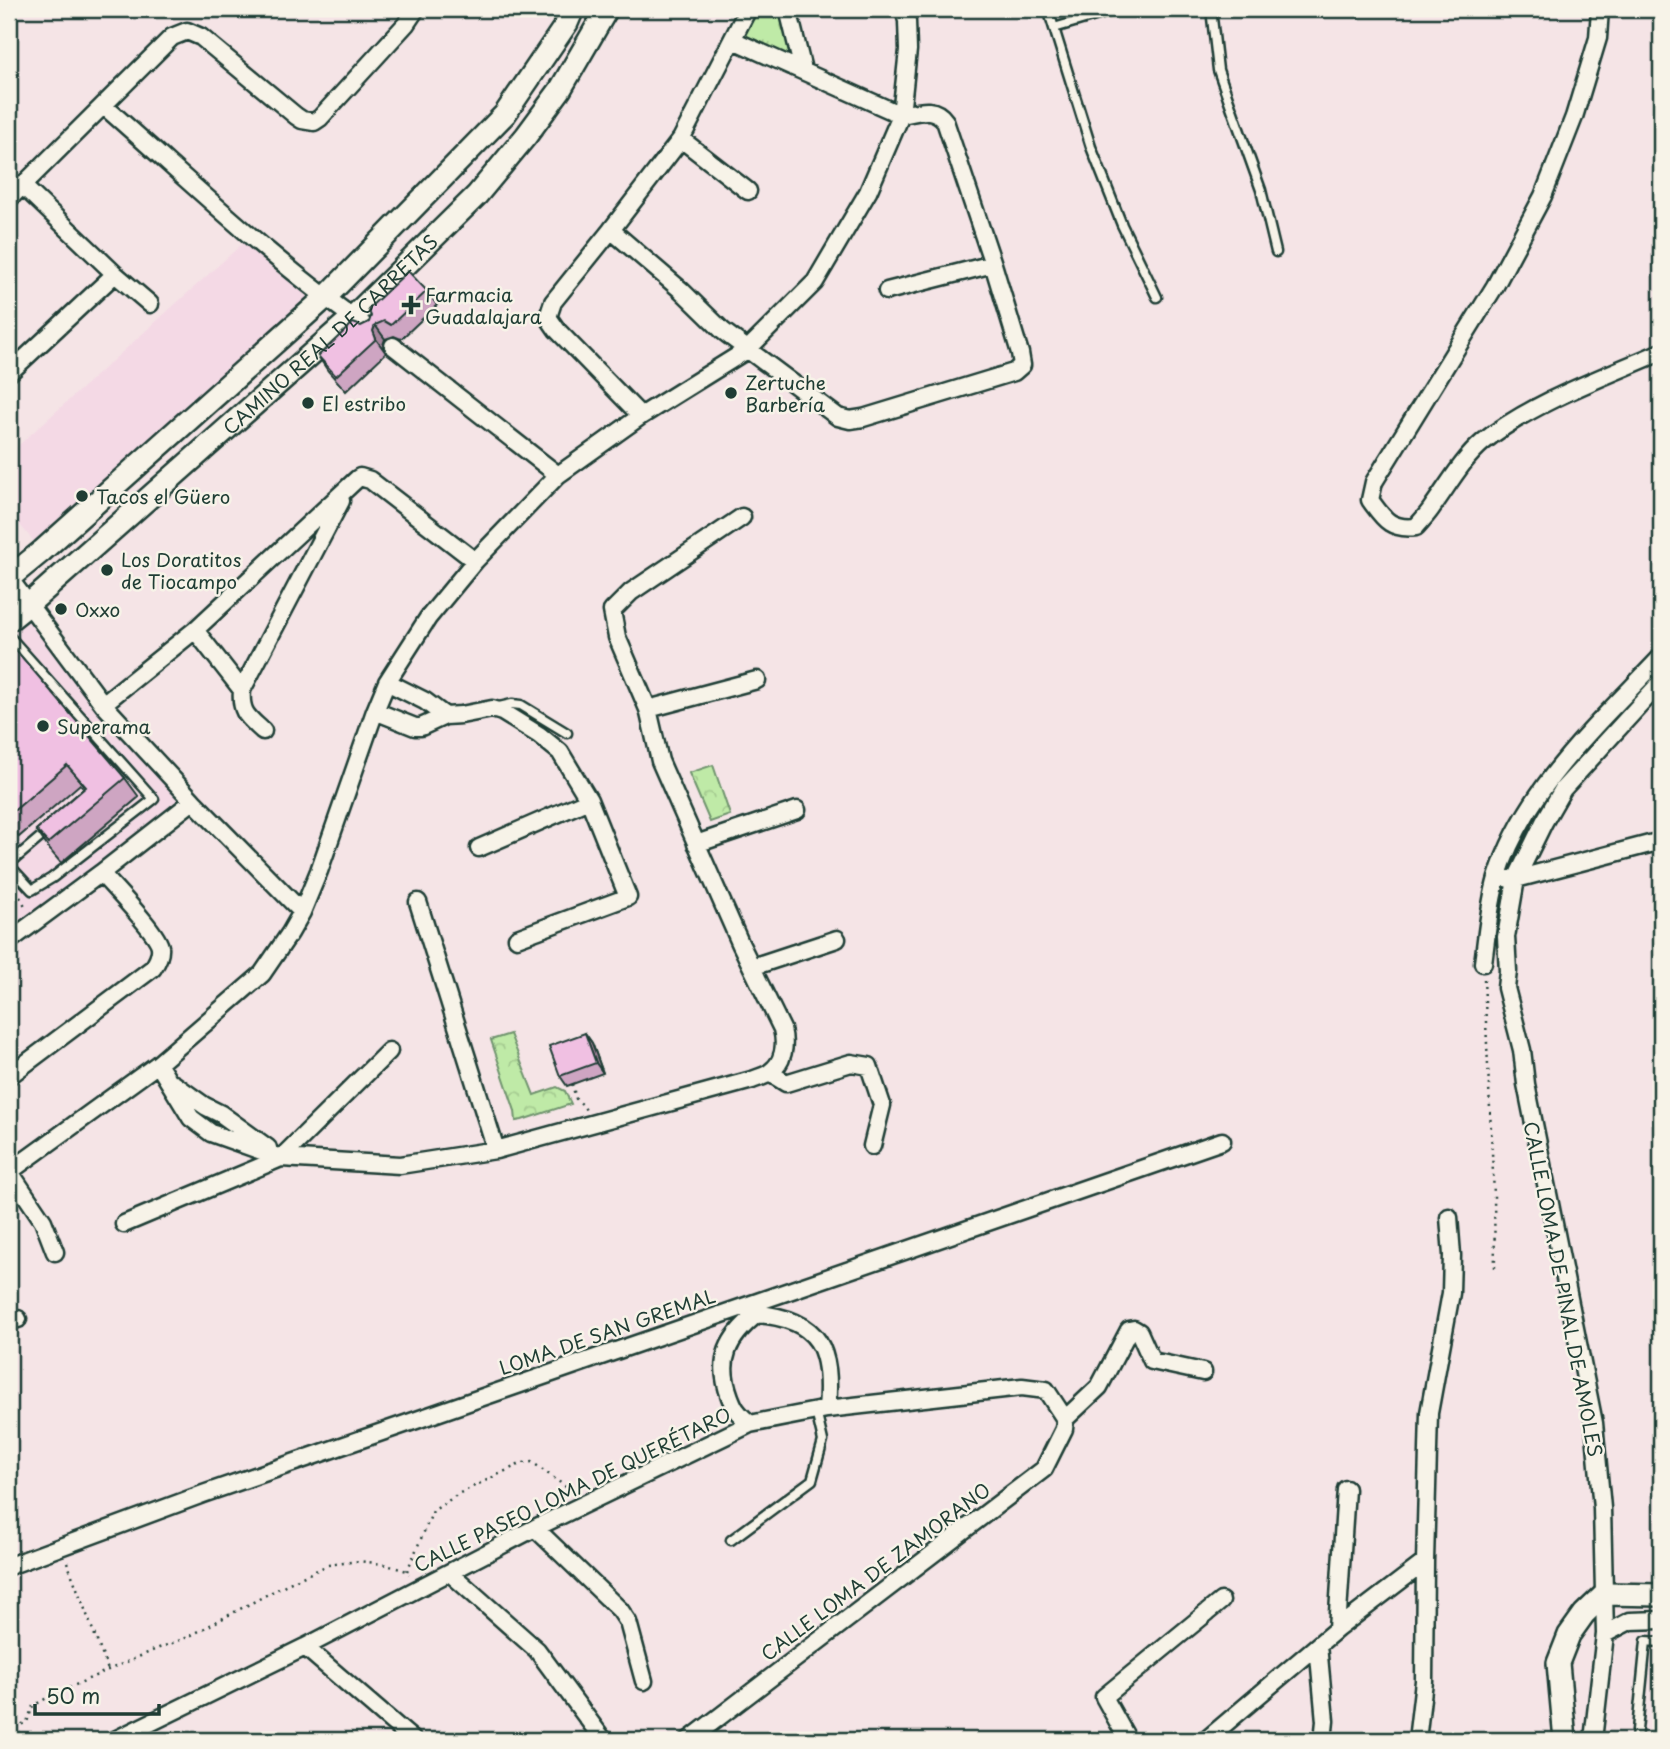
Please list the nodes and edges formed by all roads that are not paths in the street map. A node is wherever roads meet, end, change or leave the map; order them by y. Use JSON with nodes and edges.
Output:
{"nodes":[{"id":1,"x":416,"y":9,"type":"edge"},
{"id":2,"x":573,"y":9,"type":"edge"},
{"id":3,"x":607,"y":9,"type":"edge"},
{"id":4,"x":748,"y":9,"type":"edge"},
{"id":5,"x":788,"y":9,"type":"edge"},
{"id":6,"x":904,"y":9,"type":"edge"},
{"id":7,"x":1048,"y":9,"type":"edge"},
{"id":8,"x":1119,"y":9,"type":"edge"},
{"id":9,"x":1211,"y":9,"type":"edge"},
{"id":10,"x":1600,"y":9,"type":"edge"},
{"id":11,"x":1054,"y":28,"type":"junction"},
{"id":12,"x":733,"y":40,"type":"junction"},
{"id":13,"x":803,"y":70,"type":"junction"},
{"id":14,"x":104,"y":106,"type":"junction"},
{"id":15,"x":901,"y":115,"type":"junction"},
{"id":16,"x":681,"y":139,"type":"junction"},
{"id":17,"x":22,"y":185,"type":"junction"},
{"id":18,"x":748,"y":191,"type":"dead end"},
{"id":19,"x":9,"y":199,"type":"edge"},
{"id":20,"x":611,"y":230,"type":"junction"},
{"id":21,"x":1276,"y":253,"type":"dead end"},
{"id":22,"x":993,"y":264,"type":"junction"},
{"id":23,"x":115,"y":274,"type":"junction"},
{"id":24,"x":887,"y":290,"type":"dead end"},
{"id":25,"x":326,"y":297,"type":"junction"},
{"id":26,"x":1157,"y":297,"type":"dead end"},
{"id":27,"x":150,"y":304,"type":"dead end"},
{"id":28,"x":353,"y":317,"type":"junction"},
{"id":29,"x":371,"y":330,"type":"edge"},
{"id":30,"x":393,"y":346,"type":"dead end"},
{"id":31,"x":747,"y":350,"type":"junction"},
{"id":32,"x":1661,"y":352,"type":"edge"},
{"id":33,"x":9,"y":373,"type":"edge"},
{"id":34,"x":641,"y":416,"type":"junction"},
{"id":35,"x":558,"y":475,"type":"junction"},
{"id":36,"x":347,"y":489,"type":"junction"},
{"id":37,"x":742,"y":517,"type":"dead end"},
{"id":38,"x":475,"y":561,"type":"junction"},
{"id":39,"x":9,"y":578,"type":"edge"},
{"id":40,"x":29,"y":604,"type":"junction"},
{"id":41,"x":9,"y":620,"type":"edge"},
{"id":42,"x":195,"y":630,"type":"junction"},
{"id":43,"x":9,"y":636,"type":"edge"},
{"id":44,"x":1661,"y":657,"type":"edge"},
{"id":45,"x":757,"y":680,"type":"dead end"},
{"id":46,"x":387,"y":682,"type":"junction"},
{"id":47,"x":1661,"y":682,"type":"edge"},
{"id":48,"x":243,"y":690,"type":"junction"},
{"id":49,"x":103,"y":704,"type":"junction"},
{"id":50,"x":492,"y":709,"type":"junction"},
{"id":51,"x":648,"y":709,"type":"junction"},
{"id":52,"x":374,"y":711,"type":"junction"},
{"id":53,"x":445,"y":716,"type":"junction"},
{"id":54,"x":264,"y":730,"type":"dead end"},
{"id":55,"x":567,"y":733,"type":"dead end"},
{"id":56,"x":589,"y":800,"type":"junction"},
{"id":57,"x":193,"y":801,"type":"junction"},
{"id":58,"x":797,"y":810,"type":"dead end"},
{"id":59,"x":60,"y":821,"type":"edge"},
{"id":60,"x":1661,"y":841,"type":"edge"},
{"id":61,"x":696,"y":844,"type":"junction"},
{"id":62,"x":479,"y":848,"type":"dead end"},
{"id":63,"x":9,"y":865,"type":"edge"},
{"id":64,"x":101,"y":873,"type":"junction"},
{"id":65,"x":1516,"y":879,"type":"junction"},
{"id":66,"x":1496,"y":880,"type":"junction"},
{"id":67,"x":418,"y":902,"type":"dead end"},
{"id":68,"x":302,"y":912,"type":"junction"},
{"id":69,"x":517,"y":938,"type":"dead end"},
{"id":70,"x":837,"y":939,"type":"dead end"},
{"id":71,"x":9,"y":941,"type":"edge"},
{"id":72,"x":1507,"y":961,"type":"junction"},
{"id":73,"x":1483,"y":963,"type":"junction"},
{"id":74,"x":752,"y":967,"type":"junction"},
{"id":75,"x":1506,"y":988,"type":"junction"},
{"id":76,"x":389,"y":1051,"type":"dead end"},
{"id":77,"x":158,"y":1064,"type":"junction"},
{"id":78,"x":770,"y":1073,"type":"junction"},
{"id":79,"x":9,"y":1076,"type":"edge"},
{"id":80,"x":1222,"y":1141,"type":"dead end"},
{"id":81,"x":872,"y":1146,"type":"dead end"},
{"id":82,"x":496,"y":1150,"type":"junction"},
{"id":83,"x":281,"y":1158,"type":"junction"},
{"id":84,"x":9,"y":1172,"type":"edge"},
{"id":85,"x":1449,"y":1217,"type":"dead end"},
{"id":86,"x":124,"y":1224,"type":"dead end"},
{"id":87,"x":55,"y":1252,"type":"dead end"},
{"id":88,"x":756,"y":1308,"type":"junction"},
{"id":89,"x":1203,"y":1372,"type":"dead end"},
{"id":90,"x":821,"y":1410,"type":"junction"},
{"id":91,"x":1065,"y":1419,"type":"junction"},
{"id":92,"x":750,"y":1424,"type":"junction"},
{"id":93,"x":1346,"y":1489,"type":"dead end"},
{"id":94,"x":535,"y":1528,"type":"junction"},
{"id":95,"x":731,"y":1540,"type":"dead end"},
{"id":96,"x":1425,"y":1562,"type":"junction"},
{"id":97,"x":9,"y":1566,"type":"edge"},
{"id":98,"x":450,"y":1573,"type":"junction"},
{"id":99,"x":1605,"y":1594,"type":"junction"},
{"id":100,"x":1661,"y":1595,"type":"edge"},
{"id":101,"x":1221,"y":1601,"type":"dead end"},
{"id":102,"x":1661,"y":1620,"type":"edge"},
{"id":103,"x":1337,"y":1629,"type":"junction"},
{"id":104,"x":1605,"y":1634,"type":"junction"},
{"id":105,"x":1661,"y":1642,"type":"edge"},
{"id":106,"x":1318,"y":1646,"type":"junction"},
{"id":107,"x":305,"y":1647,"type":"junction"},
{"id":108,"x":645,"y":1681,"type":"dead end"},
{"id":109,"x":116,"y":1740,"type":"edge"},
{"id":110,"x":412,"y":1740,"type":"edge"},
{"id":111,"x":605,"y":1740,"type":"edge"},
{"id":112,"x":689,"y":1740,"type":"edge"},
{"id":113,"x":1128,"y":1740,"type":"edge"},
{"id":114,"x":1206,"y":1740,"type":"edge"},
{"id":115,"x":1323,"y":1740,"type":"edge"},
{"id":116,"x":1417,"y":1740,"type":"edge"},
{"id":117,"x":1565,"y":1740,"type":"edge"},
{"id":118,"x":1594,"y":1740,"type":"edge"},
{"id":119,"x":1636,"y":1740,"type":"edge"}],
"edges":[{"from":1,"to":14,"type":"street"},
{"from":2,"to":25,"type":"street","name":"CAMINO REAL DE CARRETAS"},
{"from":3,"to":28,"type":"street","name":"CAMINO REAL DE CARRETAS"},
{"from":4,"to":12,"type":"street"},
{"from":5,"to":13,"type":"street"},
{"from":6,"to":15,"type":"street"},
{"from":7,"to":11,"type":"lane"},
{"from":8,"to":11,"type":"lane"},
{"from":9,"to":21,"type":"lane"},
{"from":10,"to":32,"type":"street"},
{"from":11,"to":26,"type":"lane"},
{"from":12,"to":13,"type":"street"},
{"from":12,"to":16,"type":"street"},
{"from":13,"to":15,"type":"street"},
{"from":14,"to":17,"type":"street"},
{"from":14,"to":25,"type":"street"},
{"from":15,"to":22,"type":"street"},
{"from":15,"to":31,"type":"street"},
{"from":16,"to":18,"type":"street"},
{"from":16,"to":20,"type":"street"},
{"from":17,"to":19,"type":"street"},
{"from":17,"to":23,"type":"street"},
{"from":20,"to":31,"type":"street"},
{"from":20,"to":34,"type":"street"},
{"from":22,"to":24,"type":"street"},
{"from":22,"to":31,"type":"street"},
{"from":23,"to":27,"type":"street"},
{"from":23,"to":33,"type":"street"},
{"from":25,"to":28,"type":"street"},
{"from":25,"to":39,"type":"street","name":"CAMINO REAL DE CARRETAS"},
{"from":28,"to":29,"type":"street"},
{"from":28,"to":40,"type":"street","name":"CAMINO REAL DE CARRETAS"},
{"from":30,"to":35,"type":"street"},
{"from":31,"to":34,"type":"street"},
{"from":34,"to":35,"type":"street"},
{"from":35,"to":38,"type":"street"},
{"from":36,"to":38,"type":"street"},
{"from":36,"to":42,"type":"street"},
{"from":36,"to":48,"type":"street"},
{"from":37,"to":51,"type":"street"},
{"from":38,"to":46,"type":"street"},
{"from":39,"to":40,"type":"street"},
{"from":40,"to":41,"type":"street","name":"CAMINO REAL DE CARRETAS"},
{"from":40,"to":49,"type":"street"},
{"from":42,"to":48,"type":"street"},
{"from":42,"to":49,"type":"street"},
{"from":43,"to":63,"type":"lane"},
{"from":44,"to":66,"type":"street"},
{"from":45,"to":51,"type":"street"},
{"from":46,"to":52,"type":"street"},
{"from":46,"to":53,"type":"street"},
{"from":47,"to":65,"type":"street"},
{"from":48,"to":54,"type":"street"},
{"from":49,"to":57,"type":"street"},
{"from":50,"to":53,"type":"street"},
{"from":50,"to":55,"type":"lane"},
{"from":50,"to":56,"type":"street"},
{"from":51,"to":61,"type":"street"},
{"from":52,"to":53,"type":"street"},
{"from":52,"to":68,"type":"street"},
{"from":56,"to":62,"type":"street"},
{"from":56,"to":69,"type":"street"},
{"from":57,"to":64,"type":"street"},
{"from":57,"to":68,"type":"street"},
{"from":58,"to":61,"type":"street"},
{"from":59,"to":63,"type":"lane"},
{"from":60,"to":65,"type":"street"},
{"from":61,"to":74,"type":"street"},
{"from":64,"to":71,"type":"street"},
{"from":64,"to":79,"type":"street"},
{"from":65,"to":66,"type":"street"},
{"from":65,"to":72,"type":"street"},
{"from":66,"to":73,"type":"street"},
{"from":67,"to":82,"type":"street"},
{"from":68,"to":77,"type":"street"},
{"from":70,"to":74,"type":"street"},
{"from":72,"to":73,"type":"street"},
{"from":72,"to":75,"type":"street"},
{"from":73,"to":75,"type":"street"},
{"from":74,"to":78,"type":"street"},
{"from":75,"to":99,"type":"street","name":"CALLE LOMA DE PINAL DE AMOLES"},
{"from":76,"to":83,"type":"street"},
{"from":77,"to":83,"type":"street"},
{"from":77,"to":84,"type":"street"},
{"from":78,"to":81,"type":"street"},
{"from":78,"to":82,"type":"street"},
{"from":80,"to":88,"type":"street","name":"LOMA DE SAN GREMAL"},
{"from":82,"to":83,"type":"street"},
{"from":83,"to":86,"type":"street"},
{"from":84,"to":87,"type":"street"},
{"from":85,"to":96,"type":"street"},
{"from":88,"to":90,"type":"street"},
{"from":88,"to":92,"type":"street"},
{"from":88,"to":97,"type":"street","name":"LOMA DE SAN GREMAL"},
{"from":89,"to":91,"type":"street"},
{"from":90,"to":91,"type":"street","name":"CALLE PASEO LOMA DE QUERÉTARO"},
{"from":90,"to":92,"type":"street","name":"CALLE PASEO LOMA DE QUERÉTARO"},
{"from":90,"to":95,"type":"lane"},
{"from":91,"to":112,"type":"street","name":"CALLE LOMA DE ZAMORANO"},
{"from":92,"to":94,"type":"street","name":"CALLE PASEO LOMA DE QUERÉTARO"},
{"from":93,"to":103,"type":"street"},
{"from":94,"to":98,"type":"street","name":"CALLE PASEO LOMA DE QUERÉTARO"},
{"from":94,"to":108,"type":"street"},
{"from":96,"to":103,"type":"street"},
{"from":96,"to":116,"type":"street"},
{"from":98,"to":107,"type":"street","name":"CALLE PASEO LOMA DE QUERÉTARO"},
{"from":98,"to":111,"type":"street"},
{"from":99,"to":100,"type":"street"},
{"from":99,"to":104,"type":"street","name":"CALLE LOMA DE PINAL DE AMOLES"},
{"from":99,"to":117,"type":"street"},
{"from":101,"to":113,"type":"street"},
{"from":102,"to":104,"type":"street"},
{"from":103,"to":106,"type":"street"},
{"from":104,"to":118,"type":"street","name":"CALLE LOMA DE PINAL DE AMOLES"},
{"from":105,"to":119,"type":"lane"},
{"from":106,"to":114,"type":"street"},
{"from":106,"to":115,"type":"street"},
{"from":107,"to":109,"type":"street","name":"CALLE PASEO LOMA DE QUERÉTARO"},
{"from":107,"to":110,"type":"street"}]}
